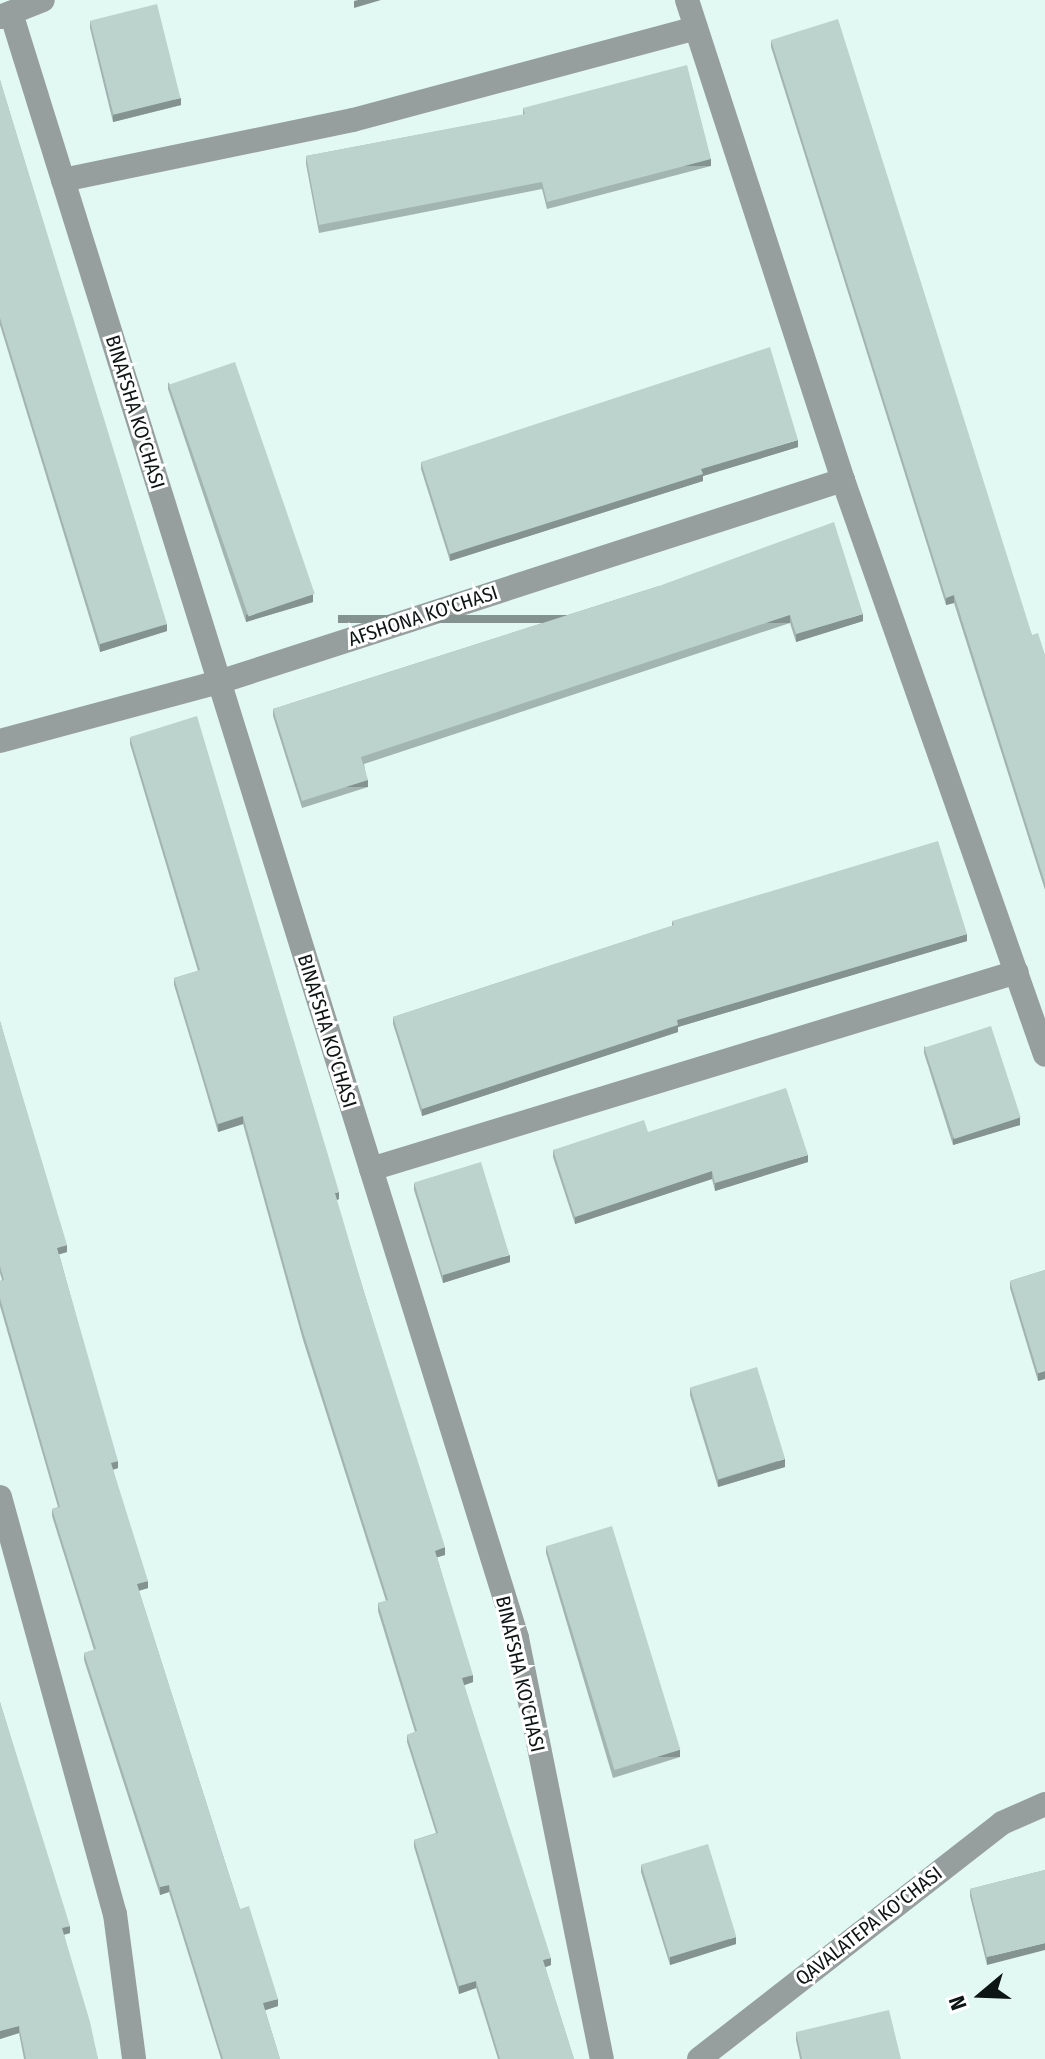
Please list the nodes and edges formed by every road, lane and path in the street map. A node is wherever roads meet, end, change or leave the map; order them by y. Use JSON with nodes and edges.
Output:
{"nodes":[{"id":1,"x":43,"y":0,"type":"edge"},
{"id":2,"x":687,"y":0,"type":"edge"},
{"id":3,"x":6,"y":15,"type":"edge"},
{"id":4,"x":696,"y":28,"type":"junction"},
{"id":5,"x":63,"y":180,"type":"junction"},
{"id":6,"x":843,"y":480,"type":"junction"},
{"id":7,"x":219,"y":682,"type":"junction"},
{"id":8,"x":0,"y":741,"type":"edge"},
{"id":9,"x":1017,"y":972,"type":"junction"},
{"id":10,"x":1045,"y":1055,"type":"edge"},
{"id":11,"x":371,"y":1169,"type":"junction"},
{"id":12,"x":0,"y":1497,"type":"edge"},
{"id":13,"x":1045,"y":1804,"type":"edge"},
{"id":14,"x":134,"y":2059,"type":"edge"},
{"id":15,"x":602,"y":2059,"type":"edge"},
{"id":16,"x":699,"y":2059,"type":"edge"}],
"edges":[{"from":1,"to":3,"type":"street"},
{"from":2,"to":4,"type":"street"},
{"from":3,"to":5,"type":"street","name":"BINAFSHA KO'CHASI"},
{"from":4,"to":5,"type":"street"},
{"from":4,"to":6,"type":"street"},
{"from":5,"to":7,"type":"street","name":"BINAFSHA KO'CHASI"},
{"from":6,"to":7,"type":"street","name":"AFSHONA KO'CHASI"},
{"from":6,"to":9,"type":"street"},
{"from":7,"to":8,"type":"street","name":"AFSHONA KO'CHASI"},
{"from":7,"to":11,"type":"street","name":"BINAFSHA KO'CHASI"},
{"from":9,"to":10,"type":"street"},
{"from":9,"to":11,"type":"street"},
{"from":11,"to":15,"type":"street","name":"BINAFSHA KO'CHASI"},
{"from":12,"to":14,"type":"street"},
{"from":13,"to":16,"type":"street","name":"QAVALATEPA KO'CHASI"}]}
